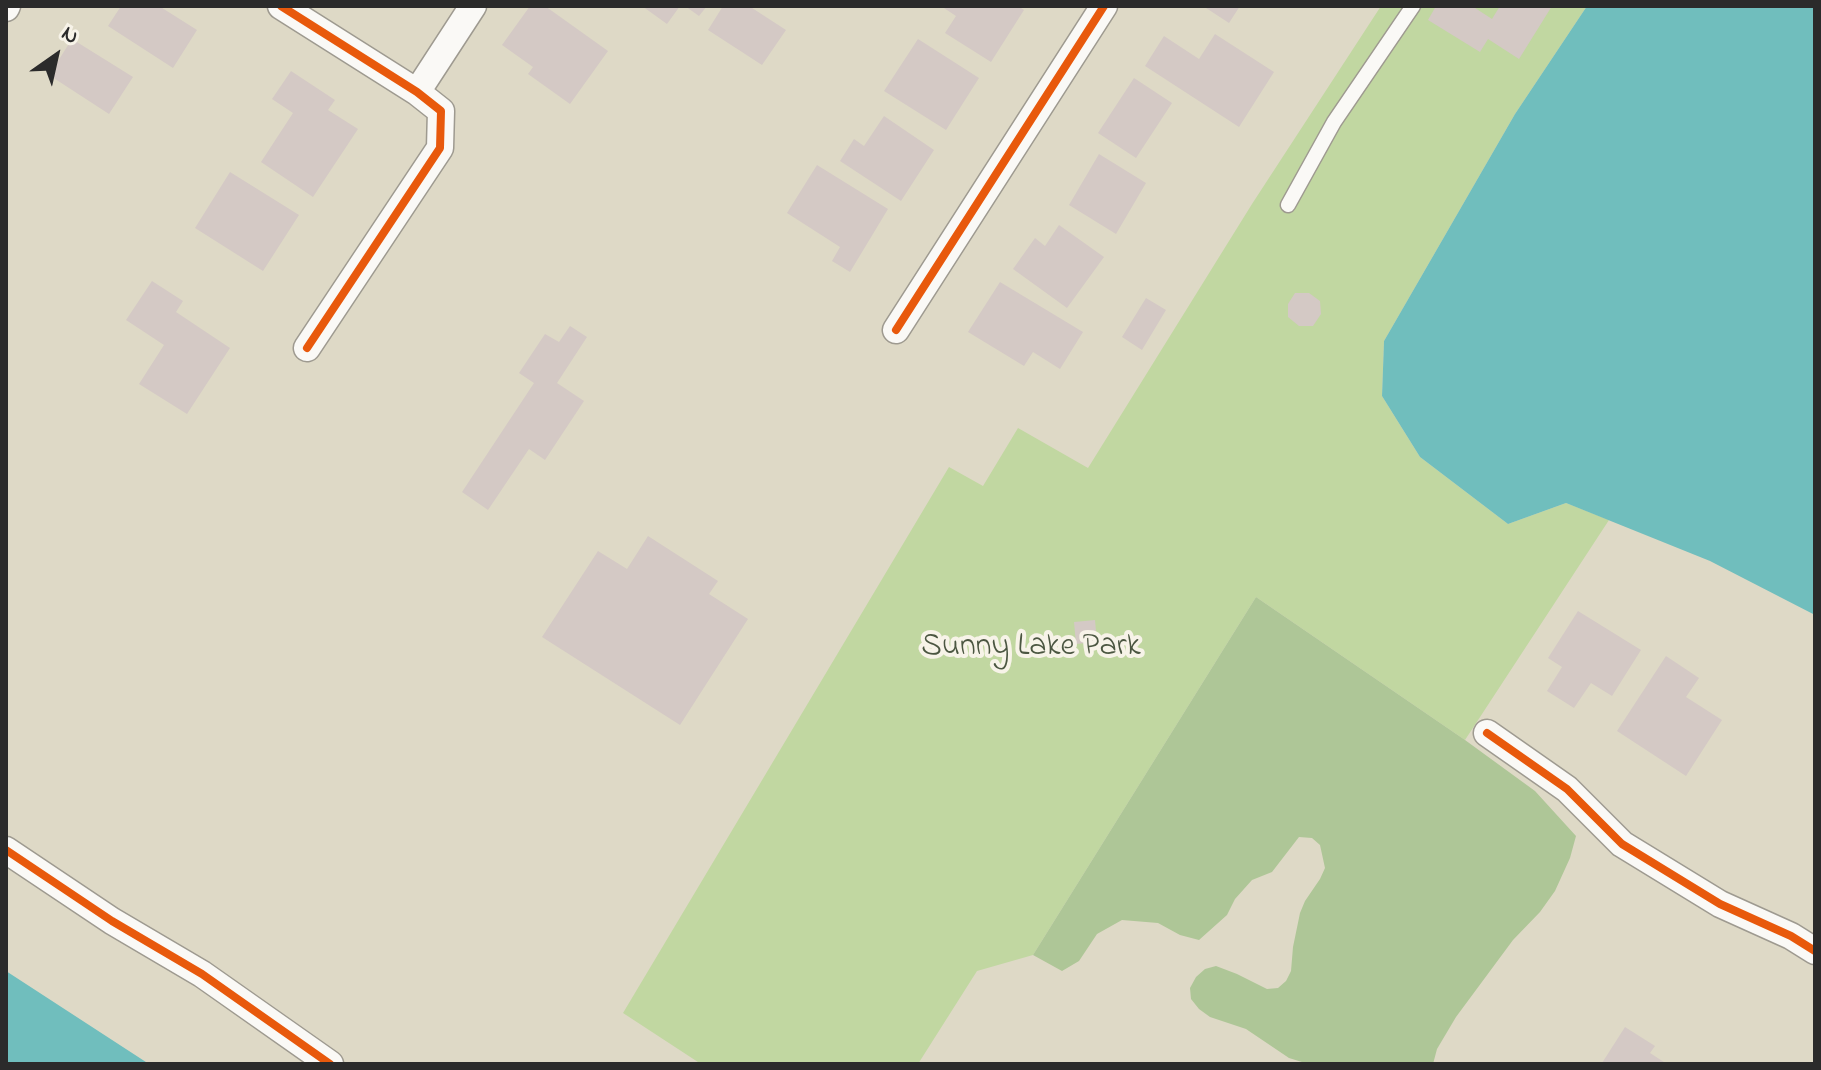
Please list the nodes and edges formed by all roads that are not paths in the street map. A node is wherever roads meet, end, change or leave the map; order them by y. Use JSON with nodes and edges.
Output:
{"nodes":[{"id":1,"x":281,"y":6,"type":"edge"},
{"id":2,"x":473,"y":6,"type":"edge"},
{"id":3,"x":1104,"y":6,"type":"edge"},
{"id":4,"x":1413,"y":6,"type":"edge"},
{"id":5,"x":417,"y":92,"type":"junction"},
{"id":6,"x":1288,"y":205,"type":"dead end"},
{"id":7,"x":896,"y":330,"type":"dead end"},
{"id":8,"x":307,"y":348,"type":"dead end"},
{"id":9,"x":1487,"y":733,"type":"dead end"},
{"id":10,"x":6,"y":850,"type":"edge"},
{"id":11,"x":1815,"y":951,"type":"edge"},
{"id":12,"x":330,"y":1064,"type":"edge"}],
"edges":[{"from":1,"to":5,"type":"street"},
{"from":2,"to":5,"type":"street"},
{"from":3,"to":7,"type":"street"},
{"from":4,"to":6,"type":"lane"},
{"from":5,"to":8,"type":"street"},
{"from":9,"to":11,"type":"street"},
{"from":10,"to":12,"type":"street"}]}
